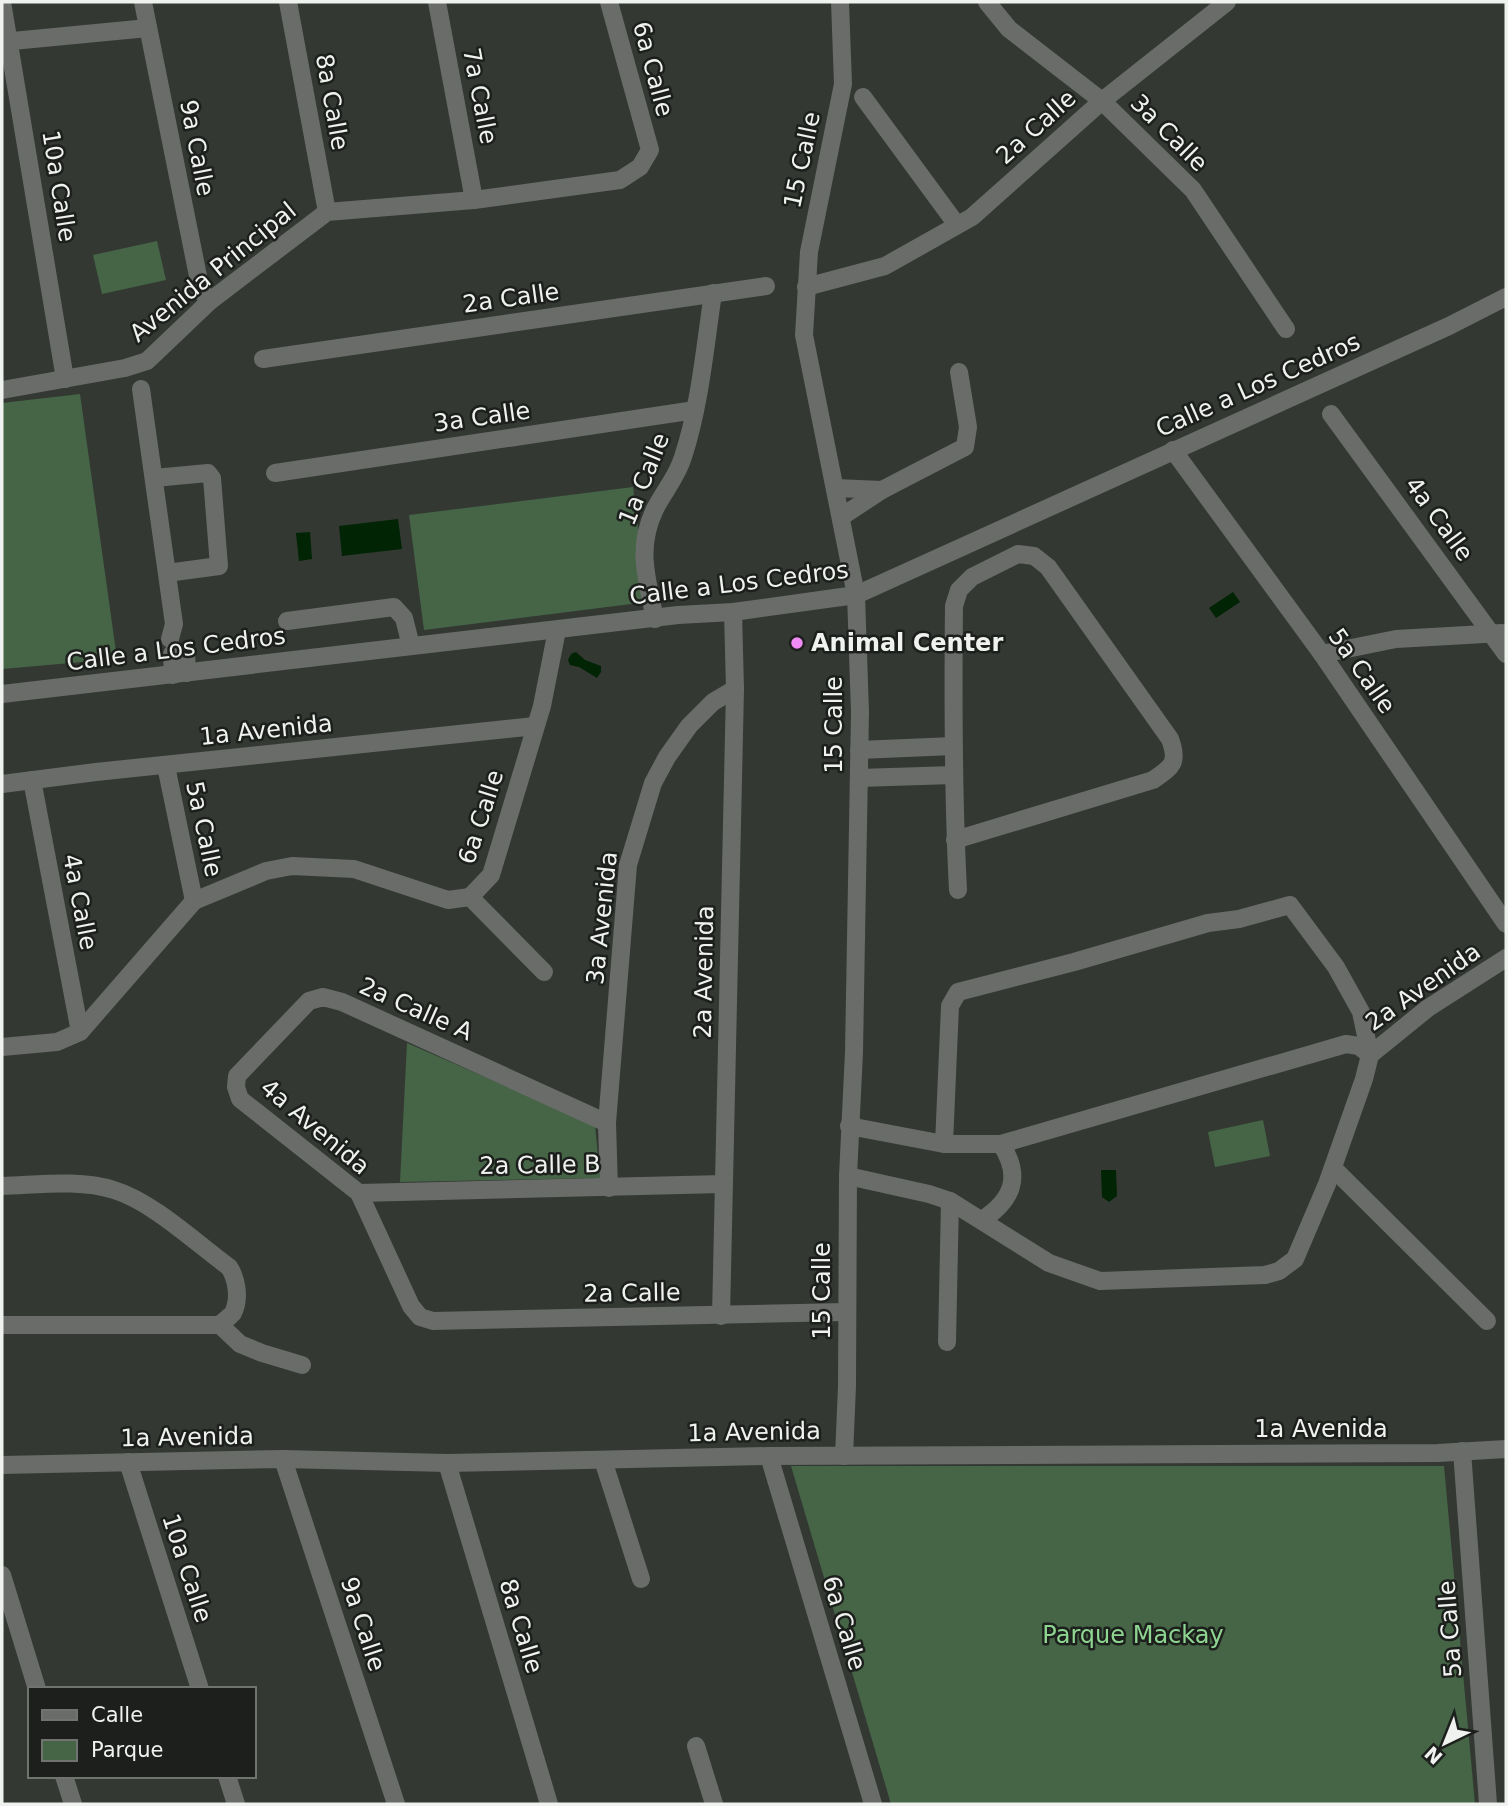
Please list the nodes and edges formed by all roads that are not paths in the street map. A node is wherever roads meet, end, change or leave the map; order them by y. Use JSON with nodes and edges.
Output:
{"nodes":[{"id":1,"x":2,"y":2,"type":"edge"},
{"id":2,"x":143,"y":2,"type":"edge"},
{"id":3,"x":288,"y":2,"type":"edge"},
{"id":4,"x":437,"y":2,"type":"edge"},
{"id":5,"x":609,"y":2,"type":"edge"},
{"id":6,"x":840,"y":2,"type":"edge"},
{"id":7,"x":987,"y":2,"type":"edge"},
{"id":8,"x":1227,"y":2,"type":"edge"},
{"id":9,"x":148,"y":28,"type":"junction"},
{"id":10,"x":6,"y":42,"type":"edge"},
{"id":11,"x":863,"y":97,"type":"dead end"},
{"id":12,"x":1102,"y":101,"type":"junction"},
{"id":13,"x":650,"y":150,"type":"joint"},
{"id":14,"x":474,"y":200,"type":"junction"},
{"id":15,"x":327,"y":212,"type":"junction"},
{"id":16,"x":957,"y":225,"type":"junction"},
{"id":17,"x":766,"y":286,"type":"dead end"},
{"id":18,"x":806,"y":287,"type":"junction"},
{"id":19,"x":713,"y":293,"type":"junction"},
{"id":20,"x":1506,"y":298,"type":"edge"},
{"id":21,"x":210,"y":302,"type":"junction"},
{"id":22,"x":1286,"y":329,"type":"dead end"},
{"id":23,"x":263,"y":359,"type":"dead end"},
{"id":24,"x":959,"y":372,"type":"dead end"},
{"id":25,"x":65,"y":379,"type":"junction"},
{"id":26,"x":141,"y":389,"type":"dead end"},
{"id":27,"x":2,"y":390,"type":"edge"},
{"id":28,"x":695,"y":410,"type":"junction"},
{"id":29,"x":1331,"y":414,"type":"dead end"},
{"id":30,"x":1173,"y":450,"type":"junction"},
{"id":31,"x":275,"y":473,"type":"dead end"},
{"id":32,"x":153,"y":478,"type":"junction"},
{"id":33,"x":836,"y":488,"type":"junction"},
{"id":34,"x":882,"y":490,"type":"junction"},
{"id":35,"x":841,"y":517,"type":"junction"},
{"id":36,"x":167,"y":573,"type":"junction"},
{"id":37,"x":856,"y":595,"type":"junction"},
{"id":38,"x":655,"y":619,"type":"junction"},
{"id":39,"x":734,"y":620,"type":"junction"},
{"id":40,"x":287,"y":621,"type":"dead end"},
{"id":41,"x":557,"y":630,"type":"junction"},
{"id":42,"x":1500,"y":634,"type":"edge"},
{"id":43,"x":411,"y":646,"type":"junction"},
{"id":44,"x":1322,"y":654,"type":"junction"},
{"id":45,"x":1506,"y":654,"type":"edge"},
{"id":46,"x":180,"y":674,"type":"junction"},
{"id":47,"x":735,"y":690,"type":"junction"},
{"id":48,"x":2,"y":694,"type":"edge"},
{"id":49,"x":535,"y":726,"type":"junction"},
{"id":50,"x":953,"y":746,"type":"junction"},
{"id":51,"x":859,"y":750,"type":"junction"},
{"id":52,"x":166,"y":766,"type":"junction"},
{"id":53,"x":953,"y":775,"type":"junction"},
{"id":54,"x":859,"y":778,"type":"junction"},
{"id":55,"x":32,"y":780,"type":"junction"},
{"id":56,"x":2,"y":785,"type":"edge"},
{"id":57,"x":956,"y":840,"type":"junction"},
{"id":58,"x":958,"y":891,"type":"dead end"},
{"id":59,"x":470,"y":897,"type":"junction"},
{"id":60,"x":194,"y":901,"type":"junction"},
{"id":61,"x":1506,"y":924,"type":"edge"},
{"id":62,"x":1506,"y":958,"type":"edge"},
{"id":63,"x":544,"y":972,"type":"dead end"},
{"id":64,"x":80,"y":1032,"type":"junction"},
{"id":65,"x":2,"y":1047,"type":"edge"},
{"id":66,"x":1370,"y":1055,"type":"junction"},
{"id":67,"x":236,"y":1087,"type":"joint"},
{"id":68,"x":607,"y":1123,"type":"junction"},
{"id":69,"x":849,"y":1126,"type":"junction"},
{"id":70,"x":944,"y":1144,"type":"junction"},
{"id":71,"x":1001,"y":1144,"type":"junction"},
{"id":72,"x":1333,"y":1168,"type":"junction"},
{"id":73,"x":848,"y":1176,"type":"junction"},
{"id":74,"x":723,"y":1184,"type":"junction"},
{"id":75,"x":2,"y":1186,"type":"edge"},
{"id":76,"x":609,"y":1188,"type":"junction"},
{"id":77,"x":359,"y":1193,"type":"junction"},
{"id":78,"x":950,"y":1201,"type":"junction"},
{"id":79,"x":982,"y":1220,"type":"junction"},
{"id":80,"x":846,"y":1312,"type":"junction"},
{"id":81,"x":721,"y":1316,"type":"junction"},
{"id":82,"x":420,"y":1317,"type":"joint"},
{"id":83,"x":1487,"y":1321,"type":"dead end"},
{"id":84,"x":2,"y":1325,"type":"edge"},
{"id":85,"x":220,"y":1325,"type":"junction"},
{"id":86,"x":947,"y":1342,"type":"dead end"},
{"id":87,"x":303,"y":1365,"type":"dead end"},
{"id":88,"x":1506,"y":1449,"type":"edge"},
{"id":89,"x":1462,"y":1451,"type":"junction"},
{"id":90,"x":769,"y":1456,"type":"junction"},
{"id":91,"x":844,"y":1456,"type":"junction"},
{"id":92,"x":284,"y":1460,"type":"junction"},
{"id":93,"x":603,"y":1460,"type":"junction"},
{"id":94,"x":128,"y":1462,"type":"junction"},
{"id":95,"x":447,"y":1463,"type":"junction"},
{"id":96,"x":2,"y":1465,"type":"edge"},
{"id":97,"x":2,"y":1575,"type":"edge"},
{"id":98,"x":641,"y":1579,"type":"dead end"},
{"id":99,"x":36,"y":1687,"type":"edge"},
{"id":100,"x":199,"y":1687,"type":"edge"},
{"id":101,"x":696,"y":1746,"type":"dead end"},
{"id":102,"x":65,"y":1778,"type":"edge"},
{"id":103,"x":228,"y":1778,"type":"edge"},
{"id":104,"x":73,"y":1804,"type":"edge"},
{"id":105,"x":236,"y":1804,"type":"edge"},
{"id":106,"x":396,"y":1804,"type":"edge"},
{"id":107,"x":549,"y":1804,"type":"edge"},
{"id":108,"x":714,"y":1804,"type":"edge"},
{"id":109,"x":873,"y":1804,"type":"edge"},
{"id":110,"x":1488,"y":1804,"type":"edge"}],
"edges":[{"from":1,"to":10,"type":"street","name":"10a Calle"},
{"from":2,"to":9,"type":"street","name":"9a Calle"},
{"from":3,"to":15,"type":"street","name":"8a Calle"},
{"from":4,"to":14,"type":"street","name":"7a Calle"},
{"from":5,"to":13,"type":"street","name":"6a Calle"},
{"from":6,"to":18,"type":"street","name":"15 Calle"},
{"from":7,"to":12,"type":"street","name":"3a Calle"},
{"from":8,"to":12,"type":"street","name":"2a Calle"},
{"from":9,"to":10,"type":"street"},
{"from":9,"to":21,"type":"street","name":"9a Calle"},
{"from":10,"to":25,"type":"street","name":"10a Calle"},
{"from":11,"to":16,"type":"street"},
{"from":12,"to":16,"type":"street","name":"2a Calle"},
{"from":12,"to":22,"type":"street","name":"3a Calle"},
{"from":13,"to":14,"type":"street","name":"Avenida Principal"},
{"from":14,"to":15,"type":"street","name":"Avenida Principal"},
{"from":15,"to":21,"type":"street","name":"Avenida Principal"},
{"from":16,"to":18,"type":"street","name":"2a Calle"},
{"from":17,"to":19,"type":"street","name":"2a Calle"},
{"from":18,"to":33,"type":"street","name":"15 Calle"},
{"from":19,"to":23,"type":"street","name":"2a Calle"},
{"from":19,"to":28,"type":"street","name":"1a Calle"},
{"from":20,"to":30,"type":"street","name":"Calle a Los Cedros"},
{"from":21,"to":25,"type":"street","name":"Avenida Principal"},
{"from":24,"to":34,"type":"street"},
{"from":25,"to":27,"type":"street","name":"Avenida Principal"},
{"from":26,"to":32,"type":"street"},
{"from":28,"to":31,"type":"street","name":"3a Calle"},
{"from":28,"to":38,"type":"street","name":"1a Calle"},
{"from":29,"to":42,"type":"street","name":"4a Calle"},
{"from":30,"to":37,"type":"street","name":"Calle a Los Cedros"},
{"from":30,"to":44,"type":"street","name":"5a Calle"},
{"from":32,"to":36,"type":"street"},
{"from":32,"to":36,"type":"street"},
{"from":33,"to":34,"type":"street"},
{"from":33,"to":35,"type":"street","name":"15 Calle"},
{"from":34,"to":35,"type":"street"},
{"from":35,"to":37,"type":"street","name":"15 Calle"},
{"from":36,"to":46,"type":"street"},
{"from":37,"to":39,"type":"street","name":"Calle a Los Cedros"},
{"from":37,"to":51,"type":"street","name":"15 Calle"},
{"from":38,"to":39,"type":"street","name":"Calle a Los Cedros"},
{"from":38,"to":41,"type":"street","name":"Calle a Los Cedros"},
{"from":39,"to":47,"type":"street","name":"2a Avenida"},
{"from":40,"to":43,"type":"street"},
{"from":41,"to":43,"type":"street","name":"Calle a Los Cedros"},
{"from":41,"to":49,"type":"street","name":"6a Calle"},
{"from":42,"to":44,"type":"street"},
{"from":42,"to":45,"type":"street","name":"4a Calle"},
{"from":43,"to":46,"type":"street","name":"Calle a Los Cedros"},
{"from":44,"to":61,"type":"street","name":"5a Calle"},
{"from":46,"to":48,"type":"street","name":"Calle a Los Cedros"},
{"from":47,"to":68,"type":"street","name":"3a Avenida"},
{"from":47,"to":74,"type":"street","name":"2a Avenida"},
{"from":49,"to":52,"type":"street","name":"1a Avenida"},
{"from":49,"to":59,"type":"street","name":"6a Calle"},
{"from":50,"to":51,"type":"street"},
{"from":50,"to":53,"type":"street"},
{"from":50,"to":57,"type":"street"},
{"from":51,"to":54,"type":"street","name":"15 Calle"},
{"from":52,"to":55,"type":"street","name":"1a Avenida"},
{"from":52,"to":60,"type":"street","name":"5a Calle"},
{"from":53,"to":54,"type":"street"},
{"from":53,"to":57,"type":"street"},
{"from":54,"to":69,"type":"street","name":"15 Calle"},
{"from":55,"to":56,"type":"street","name":"1a Avenida"},
{"from":55,"to":64,"type":"street","name":"4a Calle"},
{"from":57,"to":58,"type":"street"},
{"from":59,"to":60,"type":"street"},
{"from":59,"to":63,"type":"street","name":"6a Calle"},
{"from":60,"to":64,"type":"street"},
{"from":62,"to":66,"type":"street","name":"2a Avenida"},
{"from":64,"to":65,"type":"street"},
{"from":66,"to":70,"type":"street"},
{"from":66,"to":71,"type":"street"},
{"from":66,"to":72,"type":"street"},
{"from":67,"to":68,"type":"street","name":"2a Calle A"},
{"from":67,"to":77,"type":"street","name":"4a Avenida"},
{"from":68,"to":76,"type":"street","name":"3a Avenida"},
{"from":69,"to":70,"type":"street"},
{"from":69,"to":73,"type":"street","name":"15 Calle"},
{"from":70,"to":71,"type":"street"},
{"from":71,"to":79,"type":"street"},
{"from":72,"to":79,"type":"street"},
{"from":72,"to":83,"type":"street"},
{"from":73,"to":78,"type":"street"},
{"from":73,"to":80,"type":"street","name":"15 Calle"},
{"from":74,"to":76,"type":"street","name":"2a Calle B"},
{"from":74,"to":81,"type":"street","name":"2a Avenida"},
{"from":75,"to":85,"type":"street"},
{"from":76,"to":77,"type":"street","name":"2a Calle B"},
{"from":77,"to":82,"type":"street","name":"4a Avenida"},
{"from":78,"to":79,"type":"street"},
{"from":78,"to":86,"type":"street"},
{"from":80,"to":81,"type":"street","name":"2a Calle"},
{"from":80,"to":91,"type":"street","name":"15 Calle"},
{"from":81,"to":82,"type":"street","name":"2a Calle"},
{"from":84,"to":85,"type":"street"},
{"from":85,"to":87,"type":"street"},
{"from":88,"to":89,"type":"street","name":"1a Avenida"},
{"from":89,"to":91,"type":"street","name":"1a Avenida"},
{"from":89,"to":110,"type":"street","name":"5a Calle"},
{"from":90,"to":91,"type":"street","name":"1a Avenida"},
{"from":90,"to":93,"type":"street","name":"1a Avenida"},
{"from":90,"to":109,"type":"street","name":"6a Calle"},
{"from":92,"to":94,"type":"street","name":"1a Avenida"},
{"from":92,"to":95,"type":"street","name":"1a Avenida"},
{"from":92,"to":106,"type":"street","name":"9a Calle"},
{"from":93,"to":95,"type":"street","name":"1a Avenida"},
{"from":93,"to":98,"type":"street"},
{"from":94,"to":96,"type":"street","name":"1a Avenida"},
{"from":94,"to":100,"type":"street","name":"10a Calle"},
{"from":95,"to":107,"type":"street","name":"8a Calle"},
{"from":97,"to":99,"type":"street"},
{"from":101,"to":108,"type":"street"},
{"from":102,"to":104,"type":"street"},
{"from":103,"to":105,"type":"street"}]}
